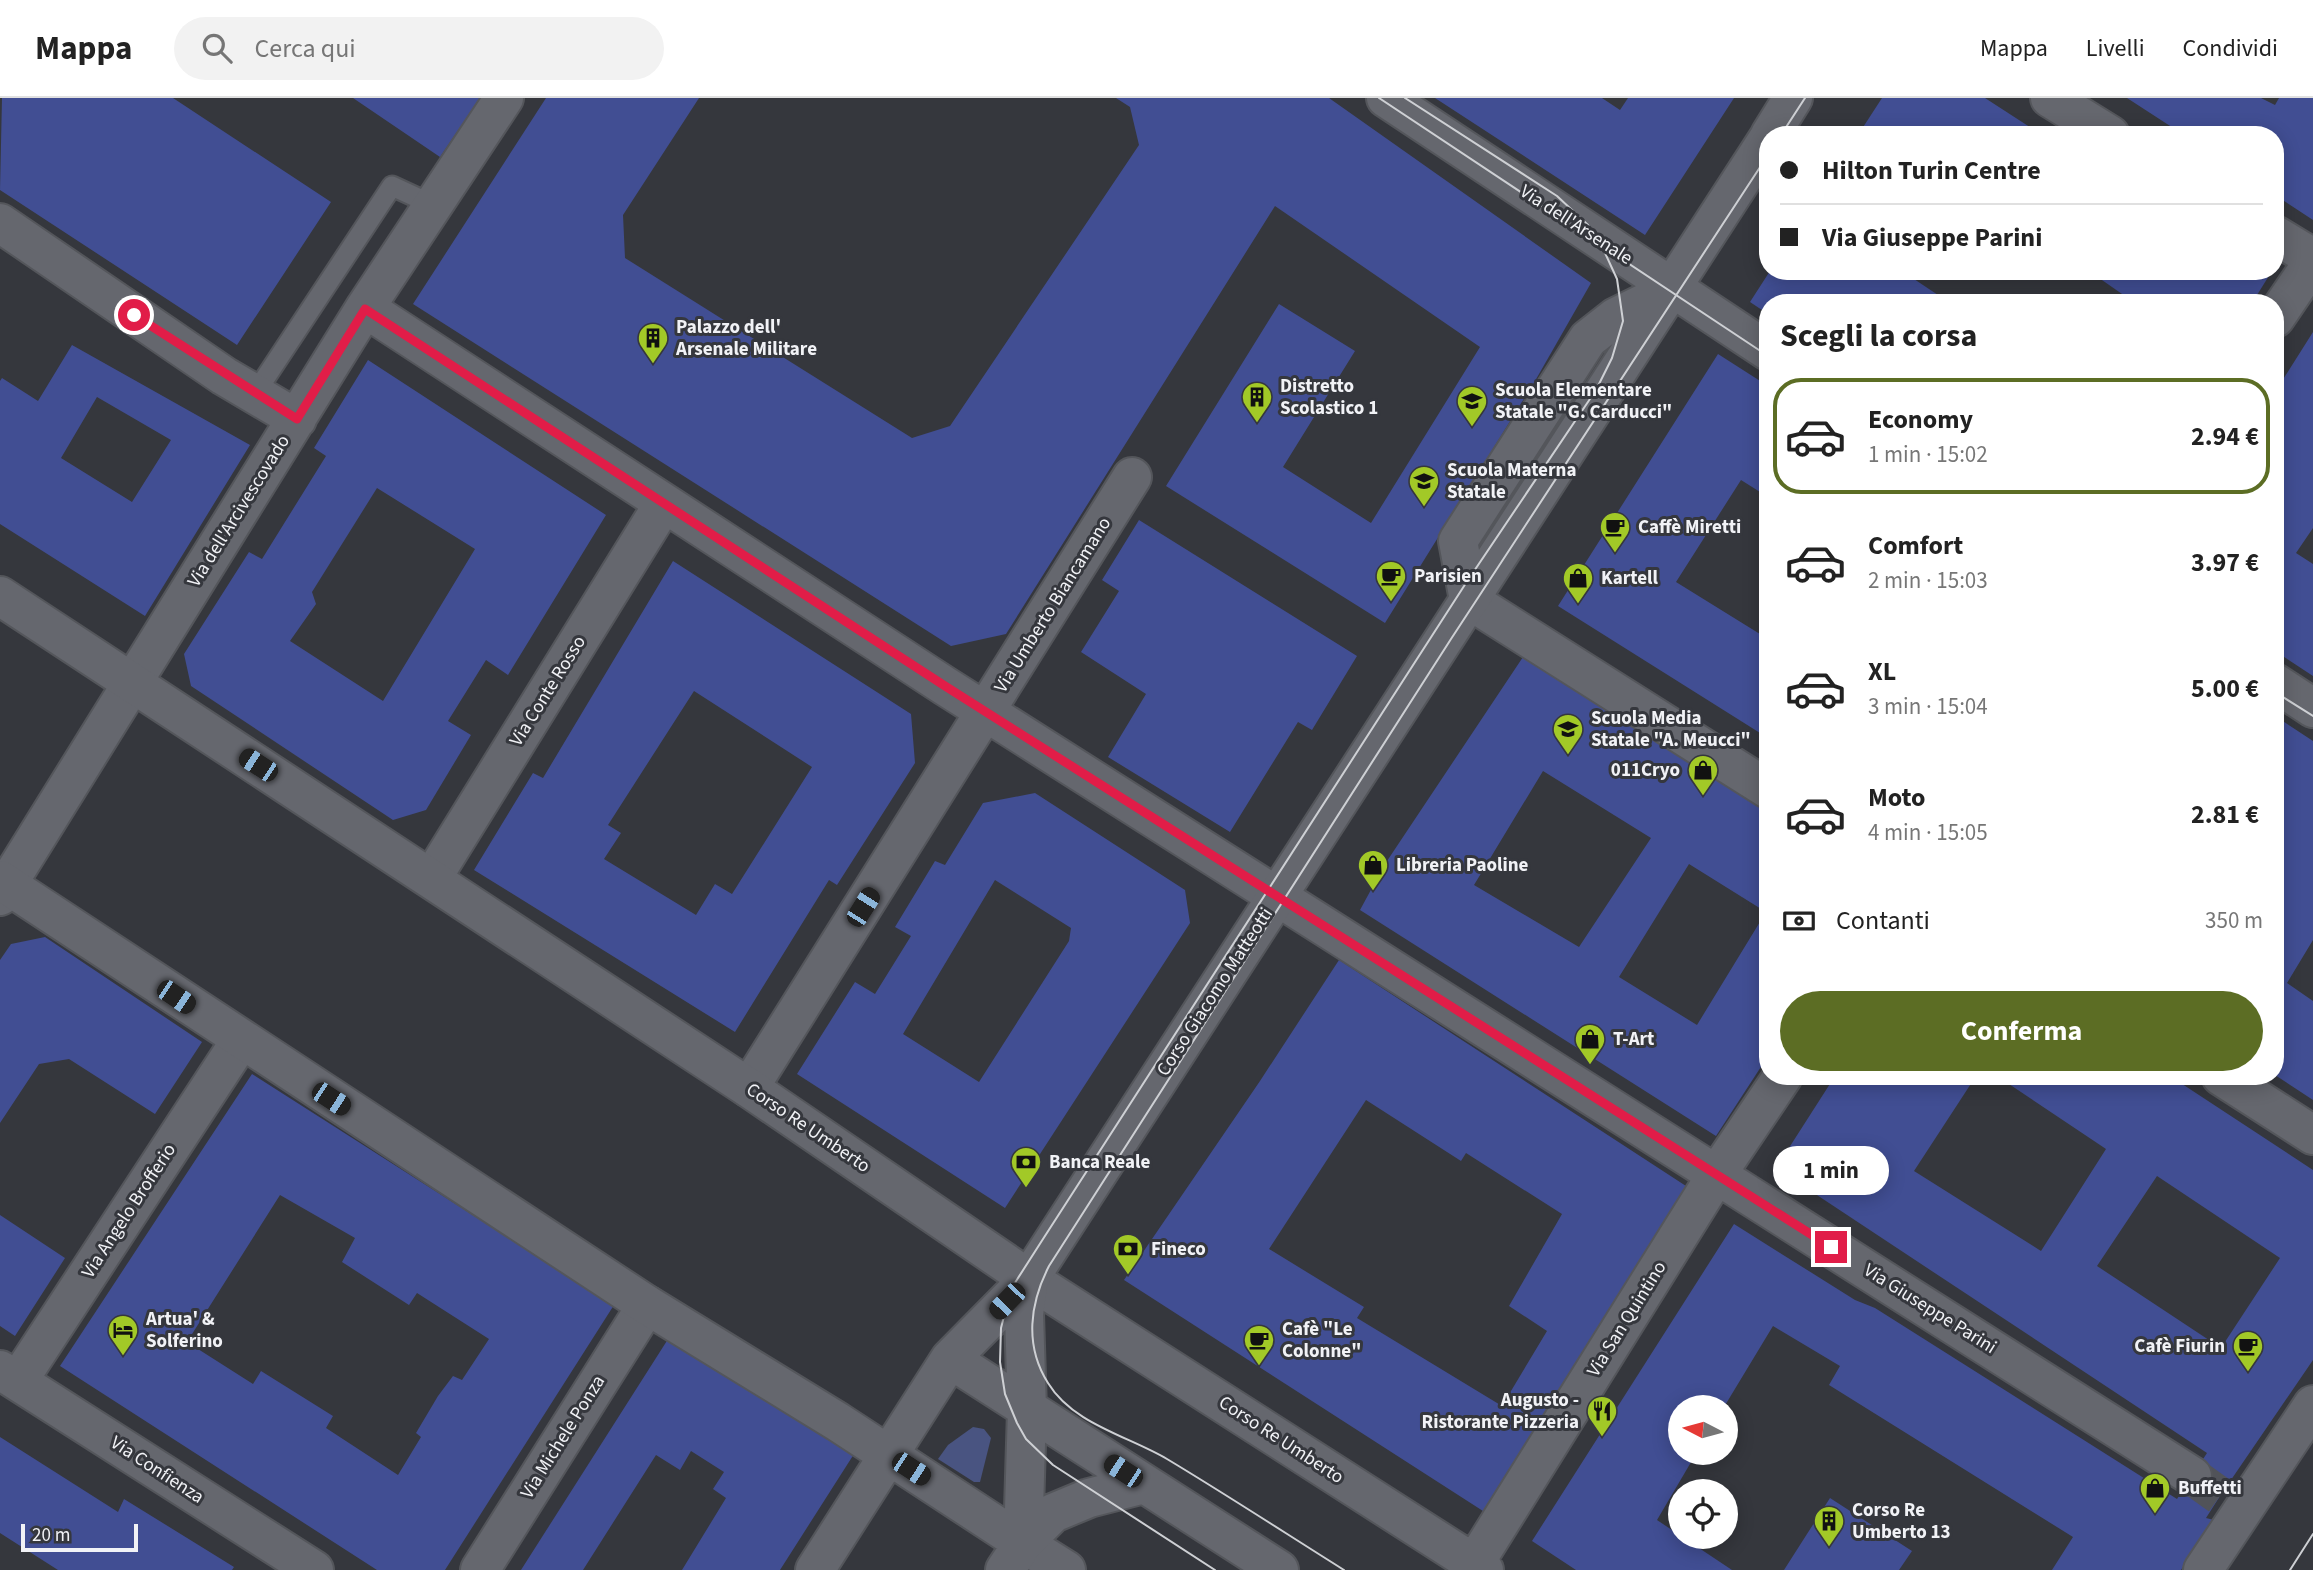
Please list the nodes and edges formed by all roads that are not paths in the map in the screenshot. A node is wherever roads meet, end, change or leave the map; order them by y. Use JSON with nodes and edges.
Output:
{"nodes":[{"id":1,"x":504,"y":98,"type":"edge"},
{"id":2,"x":1385,"y":98,"type":"edge"},
{"id":3,"x":1793,"y":98,"type":"edge"},
{"id":4,"x":2050,"y":98,"type":"edge"},
{"id":5,"x":1776,"y":126,"type":"edge"},
{"id":6,"x":2095,"y":126,"type":"edge"},
{"id":7,"x":1759,"y":153,"type":"edge"},
{"id":8,"x":433,"y":205,"type":"junction"},
{"id":9,"x":0,"y":223,"type":"edge"},
{"id":10,"x":2284,"y":241,"type":"edge"},
{"id":11,"x":2313,"y":260,"type":"edge"},
{"id":12,"x":1673,"y":288,"type":"junction"},
{"id":13,"x":2284,"y":304,"type":"edge"},
{"id":14,"x":365,"y":309,"type":"junction"},
{"id":15,"x":1759,"y":345,"type":"edge"},
{"id":16,"x":254,"y":395,"type":"junction"},
{"id":17,"x":297,"y":419,"type":"junction"},
{"id":18,"x":1132,"y":477,"type":"dead end"},
{"id":19,"x":664,"y":503,"type":"junction"},
{"id":20,"x":0,"y":596,"type":"edge"},
{"id":21,"x":1469,"y":600,"type":"junction"},
{"id":22,"x":133,"y":683,"type":"junction"},
{"id":23,"x":2284,"y":689,"type":"edge"},
{"id":24,"x":2313,"y":708,"type":"edge"},
{"id":25,"x":986,"y":710,"type":"junction"},
{"id":26,"x":1759,"y":783,"type":"edge"},
{"id":27,"x":432,"y":878,"type":"junction"},
{"id":28,"x":3,"y":887,"type":"edge"},
{"id":29,"x":1278,"y":895,"type":"junction"},
{"id":30,"x":241,"y":1040,"type":"junction"},
{"id":31,"x":1777,"y":1085,"type":"edge"},
{"id":32,"x":2235,"y":1085,"type":"edge"},
{"id":33,"x":749,"y":1088,"type":"junction"},
{"id":34,"x":2313,"y":1135,"type":"edge"},
{"id":35,"x":1717,"y":1174,"type":"junction"},
{"id":36,"x":1029,"y":1279,"type":"junction"},
{"id":37,"x":647,"y":1305,"type":"junction"},
{"id":38,"x":950,"y":1359,"type":"junction"},
{"id":39,"x":9,"y":1376,"type":"edge"},
{"id":40,"x":2313,"y":1405,"type":"edge"},
{"id":41,"x":1027,"y":1410,"type":"junction"},
{"id":42,"x":889,"y":1454,"type":"junction"},
{"id":43,"x":1144,"y":1485,"type":"junction"},
{"id":44,"x":2218,"y":1494,"type":"junction"},
{"id":45,"x":1014,"y":1556,"type":"edge"},
{"id":46,"x":1479,"y":1567,"type":"edge"},
{"id":47,"x":314,"y":1570,"type":"edge"},
{"id":48,"x":480,"y":1570,"type":"edge"},
{"id":49,"x":816,"y":1570,"type":"edge"},
{"id":50,"x":1066,"y":1570,"type":"edge"},
{"id":51,"x":1279,"y":1570,"type":"edge"},
{"id":52,"x":2203,"y":1570,"type":"edge"}],
"edges":[{"from":1,"to":8,"type":"street","name":"Via dell'Arcivescovado"},
{"from":2,"to":12,"type":"street","name":"Via dell'Arsenale"},
{"from":3,"to":5,"type":"street","name":"Corso Giacomo Matteotti"},
{"from":4,"to":6,"type":"street"},
{"from":7,"to":12,"type":"street","name":"Corso Giacomo Matteotti"},
{"from":8,"to":14,"type":"street","name":"Via dell'Arcivescovado"},
{"from":8,"to":16,"type":"lane"},
{"from":9,"to":16,"type":"street"},
{"from":10,"to":11,"type":"street"},
{"from":11,"to":13,"type":"street"},
{"from":12,"to":15,"type":"street","name":"Via dell'Arsenale"},
{"from":12,"to":21,"type":"street","name":"Corso Giacomo Matteotti"},
{"from":14,"to":17,"type":"street","name":"Via dell'Arcivescovado"},
{"from":14,"to":19,"type":"street","name":"Via Giuseppe Parini"},
{"from":16,"to":17,"type":"street"},
{"from":17,"to":22,"type":"street","name":"Via dell'Arcivescovado"},
{"from":18,"to":25,"type":"street","name":"Via Umberto Biancamano"},
{"from":19,"to":25,"type":"street","name":"Via Giuseppe Parini"},
{"from":19,"to":27,"type":"street","name":"Via Conte Rosso"},
{"from":20,"to":22,"type":"street","name":"Corso Re Umberto"},
{"from":21,"to":26,"type":"street"},
{"from":21,"to":29,"type":"street","name":"Corso Giacomo Matteotti"},
{"from":22,"to":27,"type":"street","name":"Corso Re Umberto"},
{"from":22,"to":28,"type":"street","name":"Via dell'Arcivescovado"},
{"from":23,"to":24,"type":"street"},
{"from":25,"to":29,"type":"street","name":"Via Giuseppe Parini"},
{"from":25,"to":33,"type":"street","name":"Via Umberto Biancamano"},
{"from":27,"to":33,"type":"street","name":"Corso Re Umberto"},
{"from":28,"to":30,"type":"street"},
{"from":29,"to":35,"type":"street","name":"Via Giuseppe Parini"},
{"from":29,"to":36,"type":"street","name":"Corso Giacomo Matteotti"},
{"from":30,"to":37,"type":"street"},
{"from":30,"to":39,"type":"street","name":"Via Angelo Brofferio"},
{"from":31,"to":35,"type":"street","name":"Via San Quintino"},
{"from":32,"to":34,"type":"street"},
{"from":33,"to":36,"type":"street","name":"Corso Re Umberto"},
{"from":35,"to":44,"type":"street","name":"Via Giuseppe Parini"},
{"from":35,"to":46,"type":"street","name":"Via San Quintino"},
{"from":36,"to":38,"type":"street","name":"Corso Giacomo Matteotti"},
{"from":36,"to":41,"type":"street","name":"Corso Giacomo Matteotti"},
{"from":36,"to":46,"type":"street","name":"Corso Re Umberto"},
{"from":37,"to":42,"type":"street"},
{"from":37,"to":48,"type":"street","name":"Via Michele Ponza"},
{"from":38,"to":41,"type":"street"},
{"from":38,"to":42,"type":"street","name":"Corso Giacomo Matteotti"},
{"from":39,"to":47,"type":"street","name":"Via Confienza"},
{"from":40,"to":44,"type":"street"},
{"from":41,"to":43,"type":"street"},
{"from":41,"to":45,"type":"street","name":"Corso Giacomo Matteotti"},
{"from":42,"to":45,"type":"street"},
{"from":42,"to":49,"type":"street","name":"Corso Giacomo Matteotti"},
{"from":43,"to":45,"type":"street"},
{"from":43,"to":51,"type":"street"},
{"from":44,"to":52,"type":"street"},
{"from":45,"to":50,"type":"street"}]}
